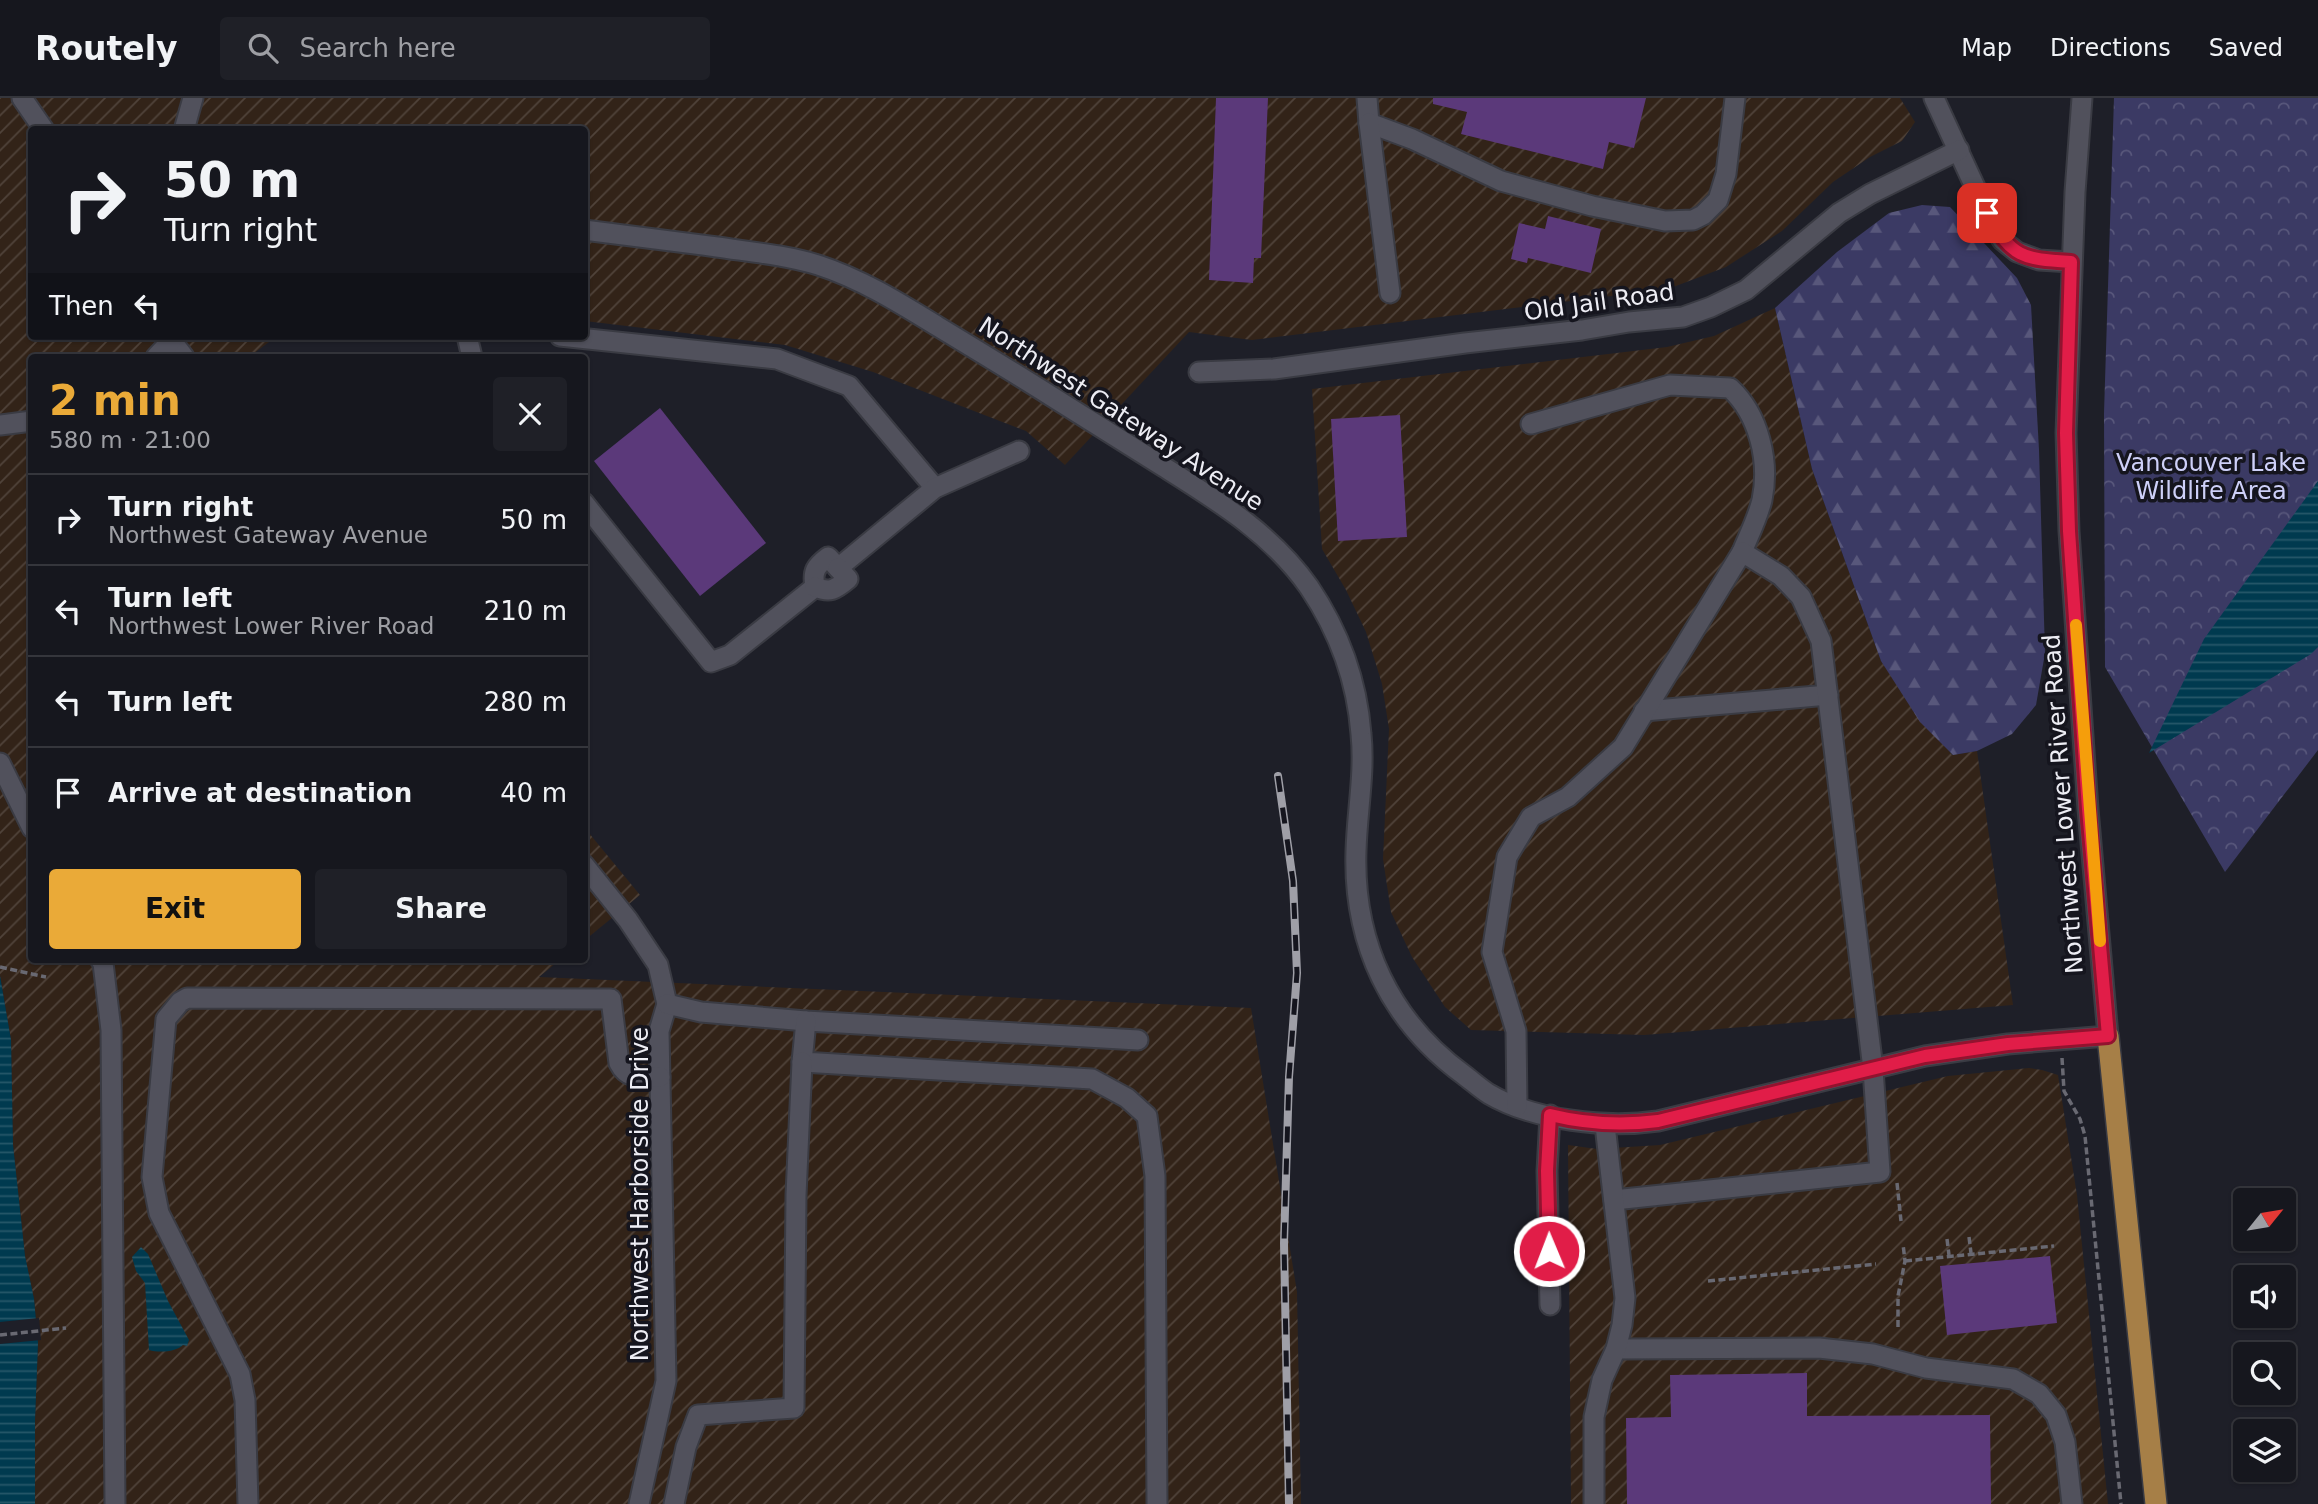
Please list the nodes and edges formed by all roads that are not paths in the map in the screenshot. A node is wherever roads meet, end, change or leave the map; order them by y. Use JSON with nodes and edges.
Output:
{"nodes":[{"id":1,"x":22,"y":98,"type":"edge"},
{"id":2,"x":193,"y":98,"type":"edge"},
{"id":3,"x":1367,"y":98,"type":"edge"},
{"id":4,"x":1735,"y":98,"type":"edge"},
{"id":5,"x":1934,"y":98,"type":"edge"},
{"id":6,"x":2082,"y":98,"type":"edge"},
{"id":7,"x":1369,"y":123,"type":"junction"},
{"id":8,"x":41,"y":126,"type":"edge"},
{"id":9,"x":185,"y":126,"type":"edge"},
{"id":10,"x":1959,"y":150,"type":"junction"},
{"id":11,"x":588,"y":231,"type":"edge"},
{"id":12,"x":2071,"y":262,"type":"junction"},
{"id":13,"x":1390,"y":293,"type":"dead end"},
{"id":14,"x":588,"y":339,"type":"edge"},
{"id":15,"x":171,"y":340,"type":"edge"},
{"id":16,"x":182,"y":354,"type":"edge"},
{"id":17,"x":1199,"y":372,"type":"dead end"},
{"id":18,"x":28,"y":422,"type":"edge"},
{"id":19,"x":1531,"y":424,"type":"dead end"},
{"id":20,"x":0,"y":425,"type":"edge"},
{"id":21,"x":1019,"y":451,"type":"dead end"},
{"id":22,"x":935,"y":488,"type":"junction"},
{"id":23,"x":588,"y":508,"type":"edge"},
{"id":24,"x":1742,"y":552,"type":"junction"},
{"id":25,"x":1828,"y":695,"type":"junction"},
{"id":26,"x":1644,"y":712,"type":"junction"},
{"id":27,"x":0,"y":763,"type":"edge"},
{"id":28,"x":28,"y":820,"type":"edge"},
{"id":29,"x":588,"y":870,"type":"edge"},
{"id":30,"x":103,"y":963,"type":"edge"},
{"id":31,"x":667,"y":1004,"type":"junction"},
{"id":32,"x":806,"y":1021,"type":"junction"},
{"id":33,"x":2108,"y":1036,"type":"junction"},
{"id":34,"x":1138,"y":1040,"type":"dead end"},
{"id":35,"x":802,"y":1062,"type":"junction"},
{"id":36,"x":1872,"y":1069,"type":"junction"},
{"id":37,"x":660,"y":1077,"type":"junction"},
{"id":38,"x":1517,"y":1106,"type":"junction"},
{"id":39,"x":1550,"y":1115,"type":"junction"},
{"id":40,"x":1605,"y":1125,"type":"junction"},
{"id":41,"x":1614,"y":1200,"type":"junction"},
{"id":42,"x":1550,"y":1304,"type":"dead end"},
{"id":43,"x":1616,"y":1349,"type":"junction"},
{"id":44,"x":115,"y":1504,"type":"edge"},
{"id":45,"x":248,"y":1504,"type":"edge"},
{"id":46,"x":639,"y":1504,"type":"edge"},
{"id":47,"x":674,"y":1504,"type":"edge"},
{"id":48,"x":1157,"y":1504,"type":"edge"},
{"id":49,"x":1594,"y":1504,"type":"edge"},
{"id":50,"x":2072,"y":1504,"type":"edge"},
{"id":51,"x":2156,"y":1504,"type":"edge"}],
"edges":[{"from":1,"to":8,"type":"street"},
{"from":2,"to":9,"type":"street"},
{"from":3,"to":7,"type":"street"},
{"from":4,"to":7,"type":"street"},
{"from":5,"to":10,"type":"street"},
{"from":6,"to":12,"type":"street","name":"Northwest Lower River Road"},
{"from":7,"to":13,"type":"street"},
{"from":10,"to":12,"type":"street"},
{"from":10,"to":17,"type":"street","name":"Old Jail Road"},
{"from":11,"to":38,"type":"street","name":"Northwest Gateway Avenue"},
{"from":12,"to":33,"type":"street","name":"Northwest Lower River Road"},
{"from":14,"to":22,"type":"street"},
{"from":15,"to":16,"type":"street"},
{"from":18,"to":20,"type":"street"},
{"from":19,"to":24,"type":"street"},
{"from":21,"to":22,"type":"street"},
{"from":22,"to":23,"type":"street"},
{"from":24,"to":25,"type":"street"},
{"from":24,"to":26,"type":"street"},
{"from":25,"to":26,"type":"street"},
{"from":25,"to":36,"type":"street"},
{"from":26,"to":38,"type":"street"},
{"from":27,"to":28,"type":"street"},
{"from":29,"to":31,"type":"street","name":"Northwest Harborside Drive"},
{"from":30,"to":44,"type":"street"},
{"from":31,"to":32,"type":"street"},
{"from":31,"to":37,"type":"street","name":"Northwest Harborside Drive"},
{"from":32,"to":34,"type":"street"},
{"from":32,"to":35,"type":"street"},
{"from":33,"to":36,"type":"street","name":"Northwest Gateway Avenue"},
{"from":33,"to":51,"type":"main road","name":"Northwest Lower River Road"},
{"from":35,"to":47,"type":"street"},
{"from":35,"to":48,"type":"street"},
{"from":36,"to":40,"type":"street","name":"Northwest Gateway Avenue"},
{"from":36,"to":41,"type":"street"},
{"from":37,"to":45,"type":"street"},
{"from":37,"to":46,"type":"street","name":"Northwest Harborside Drive"},
{"from":38,"to":39,"type":"street","name":"Northwest Gateway Avenue"},
{"from":39,"to":40,"type":"street","name":"Northwest Gateway Avenue"},
{"from":39,"to":42,"type":"street"},
{"from":40,"to":41,"type":"street"},
{"from":41,"to":43,"type":"street"},
{"from":43,"to":49,"type":"street"},
{"from":43,"to":50,"type":"street"}]}
